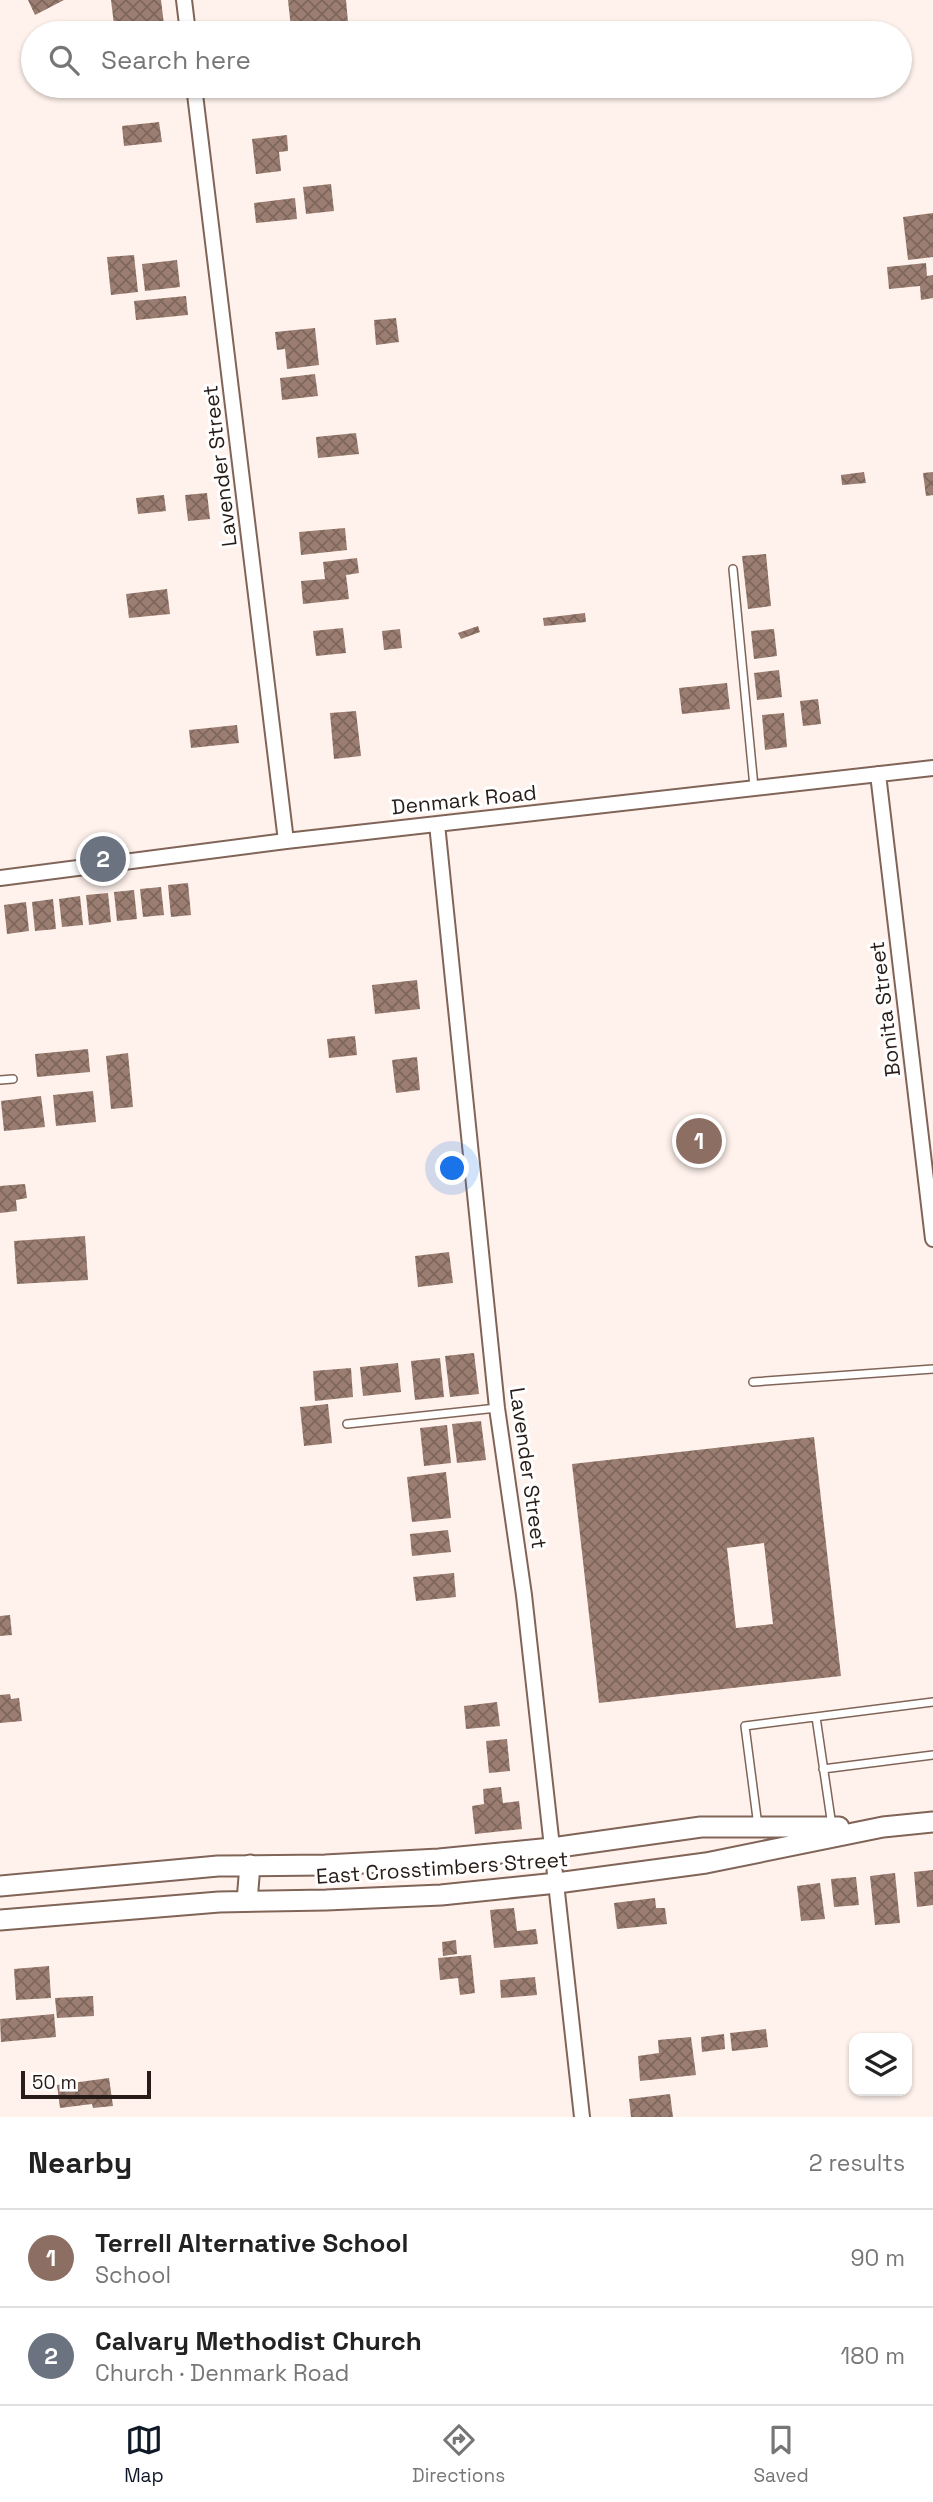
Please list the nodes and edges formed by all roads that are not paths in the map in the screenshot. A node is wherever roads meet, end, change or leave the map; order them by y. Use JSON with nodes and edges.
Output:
{"nodes":[{"id":1,"x":184,"y":0,"type":"edge"},
{"id":2,"x":187,"y":21,"type":"edge"},
{"id":3,"x":195,"y":98,"type":"edge"},
{"id":4,"x":733,"y":569,"type":"dead end"},
{"id":5,"x":933,"y":768,"type":"edge"},
{"id":6,"x":878,"y":774,"type":"junction"},
{"id":7,"x":754,"y":788,"type":"junction"},
{"id":8,"x":437,"y":824,"type":"junction"},
{"id":9,"x":286,"y":841,"type":"junction"},
{"id":10,"x":0,"y":878,"type":"edge"},
{"id":11,"x":13,"y":1079,"type":"dead end"},
{"id":12,"x":0,"y":1080,"type":"edge"},
{"id":13,"x":933,"y":1239,"type":"edge"},
{"id":14,"x":933,"y":1369,"type":"edge"},
{"id":15,"x":753,"y":1382,"type":"dead end"},
{"id":16,"x":497,"y":1408,"type":"junction"},
{"id":17,"x":347,"y":1424,"type":"dead end"},
{"id":18,"x":933,"y":1702,"type":"edge"},
{"id":19,"x":816,"y":1717,"type":"junction"},
{"id":20,"x":933,"y":1755,"type":"edge"},
{"id":21,"x":823,"y":1769,"type":"junction"},
{"id":22,"x":933,"y":1822,"type":"edge"},
{"id":23,"x":758,"y":1827,"type":"junction"},
{"id":24,"x":832,"y":1827,"type":"junction"},
{"id":25,"x":883,"y":1827,"type":"junction"},
{"id":26,"x":552,"y":1848,"type":"junction"},
{"id":27,"x":250,"y":1865,"type":"junction"},
{"id":28,"x":557,"y":1883,"type":"junction"},
{"id":29,"x":0,"y":1886,"type":"edge"},
{"id":30,"x":247,"y":1901,"type":"junction"},
{"id":31,"x":0,"y":1920,"type":"edge"},
{"id":32,"x":582,"y":2117,"type":"edge"}],
"edges":[{"from":1,"to":2,"type":"street"},
{"from":3,"to":9,"type":"street","name":"Lavender Street"},
{"from":4,"to":7,"type":"lane"},
{"from":5,"to":6,"type":"street","name":"Denmark Road"},
{"from":6,"to":7,"type":"street","name":"Denmark Road"},
{"from":6,"to":13,"type":"street","name":"Bonita Street"},
{"from":7,"to":8,"type":"street","name":"Denmark Road"},
{"from":8,"to":9,"type":"street","name":"Denmark Road"},
{"from":8,"to":16,"type":"street","name":"Lavender Street"},
{"from":9,"to":10,"type":"street","name":"Denmark Road"},
{"from":11,"to":12,"type":"lane"},
{"from":14,"to":15,"type":"lane"},
{"from":16,"to":17,"type":"lane"},
{"from":16,"to":26,"type":"street","name":"Lavender Street"},
{"from":18,"to":19,"type":"lane"},
{"from":19,"to":21,"type":"lane"},
{"from":19,"to":23,"type":"lane"},
{"from":20,"to":21,"type":"lane"},
{"from":21,"to":24,"type":"lane"},
{"from":22,"to":25,"type":"main road","name":"East Crosstimbers Street"},
{"from":23,"to":24,"type":"main road","name":"East Crosstimbers Street"},
{"from":23,"to":26,"type":"main road","name":"East Crosstimbers Street"},
{"from":24,"to":25,"type":"main road","name":"East Crosstimbers Street"},
{"from":25,"to":28,"type":"main road","name":"East Crosstimbers Street"},
{"from":26,"to":27,"type":"main road","name":"East Crosstimbers Street"},
{"from":26,"to":28,"type":"street","name":"Lavender Street"},
{"from":27,"to":29,"type":"main road","name":"East Crosstimbers Street"},
{"from":27,"to":30,"type":"main road"},
{"from":28,"to":30,"type":"main road","name":"East Crosstimbers Street"},
{"from":28,"to":32,"type":"street","name":"Lavender Street"},
{"from":30,"to":31,"type":"main road","name":"East Crosstimbers Street"}]}
